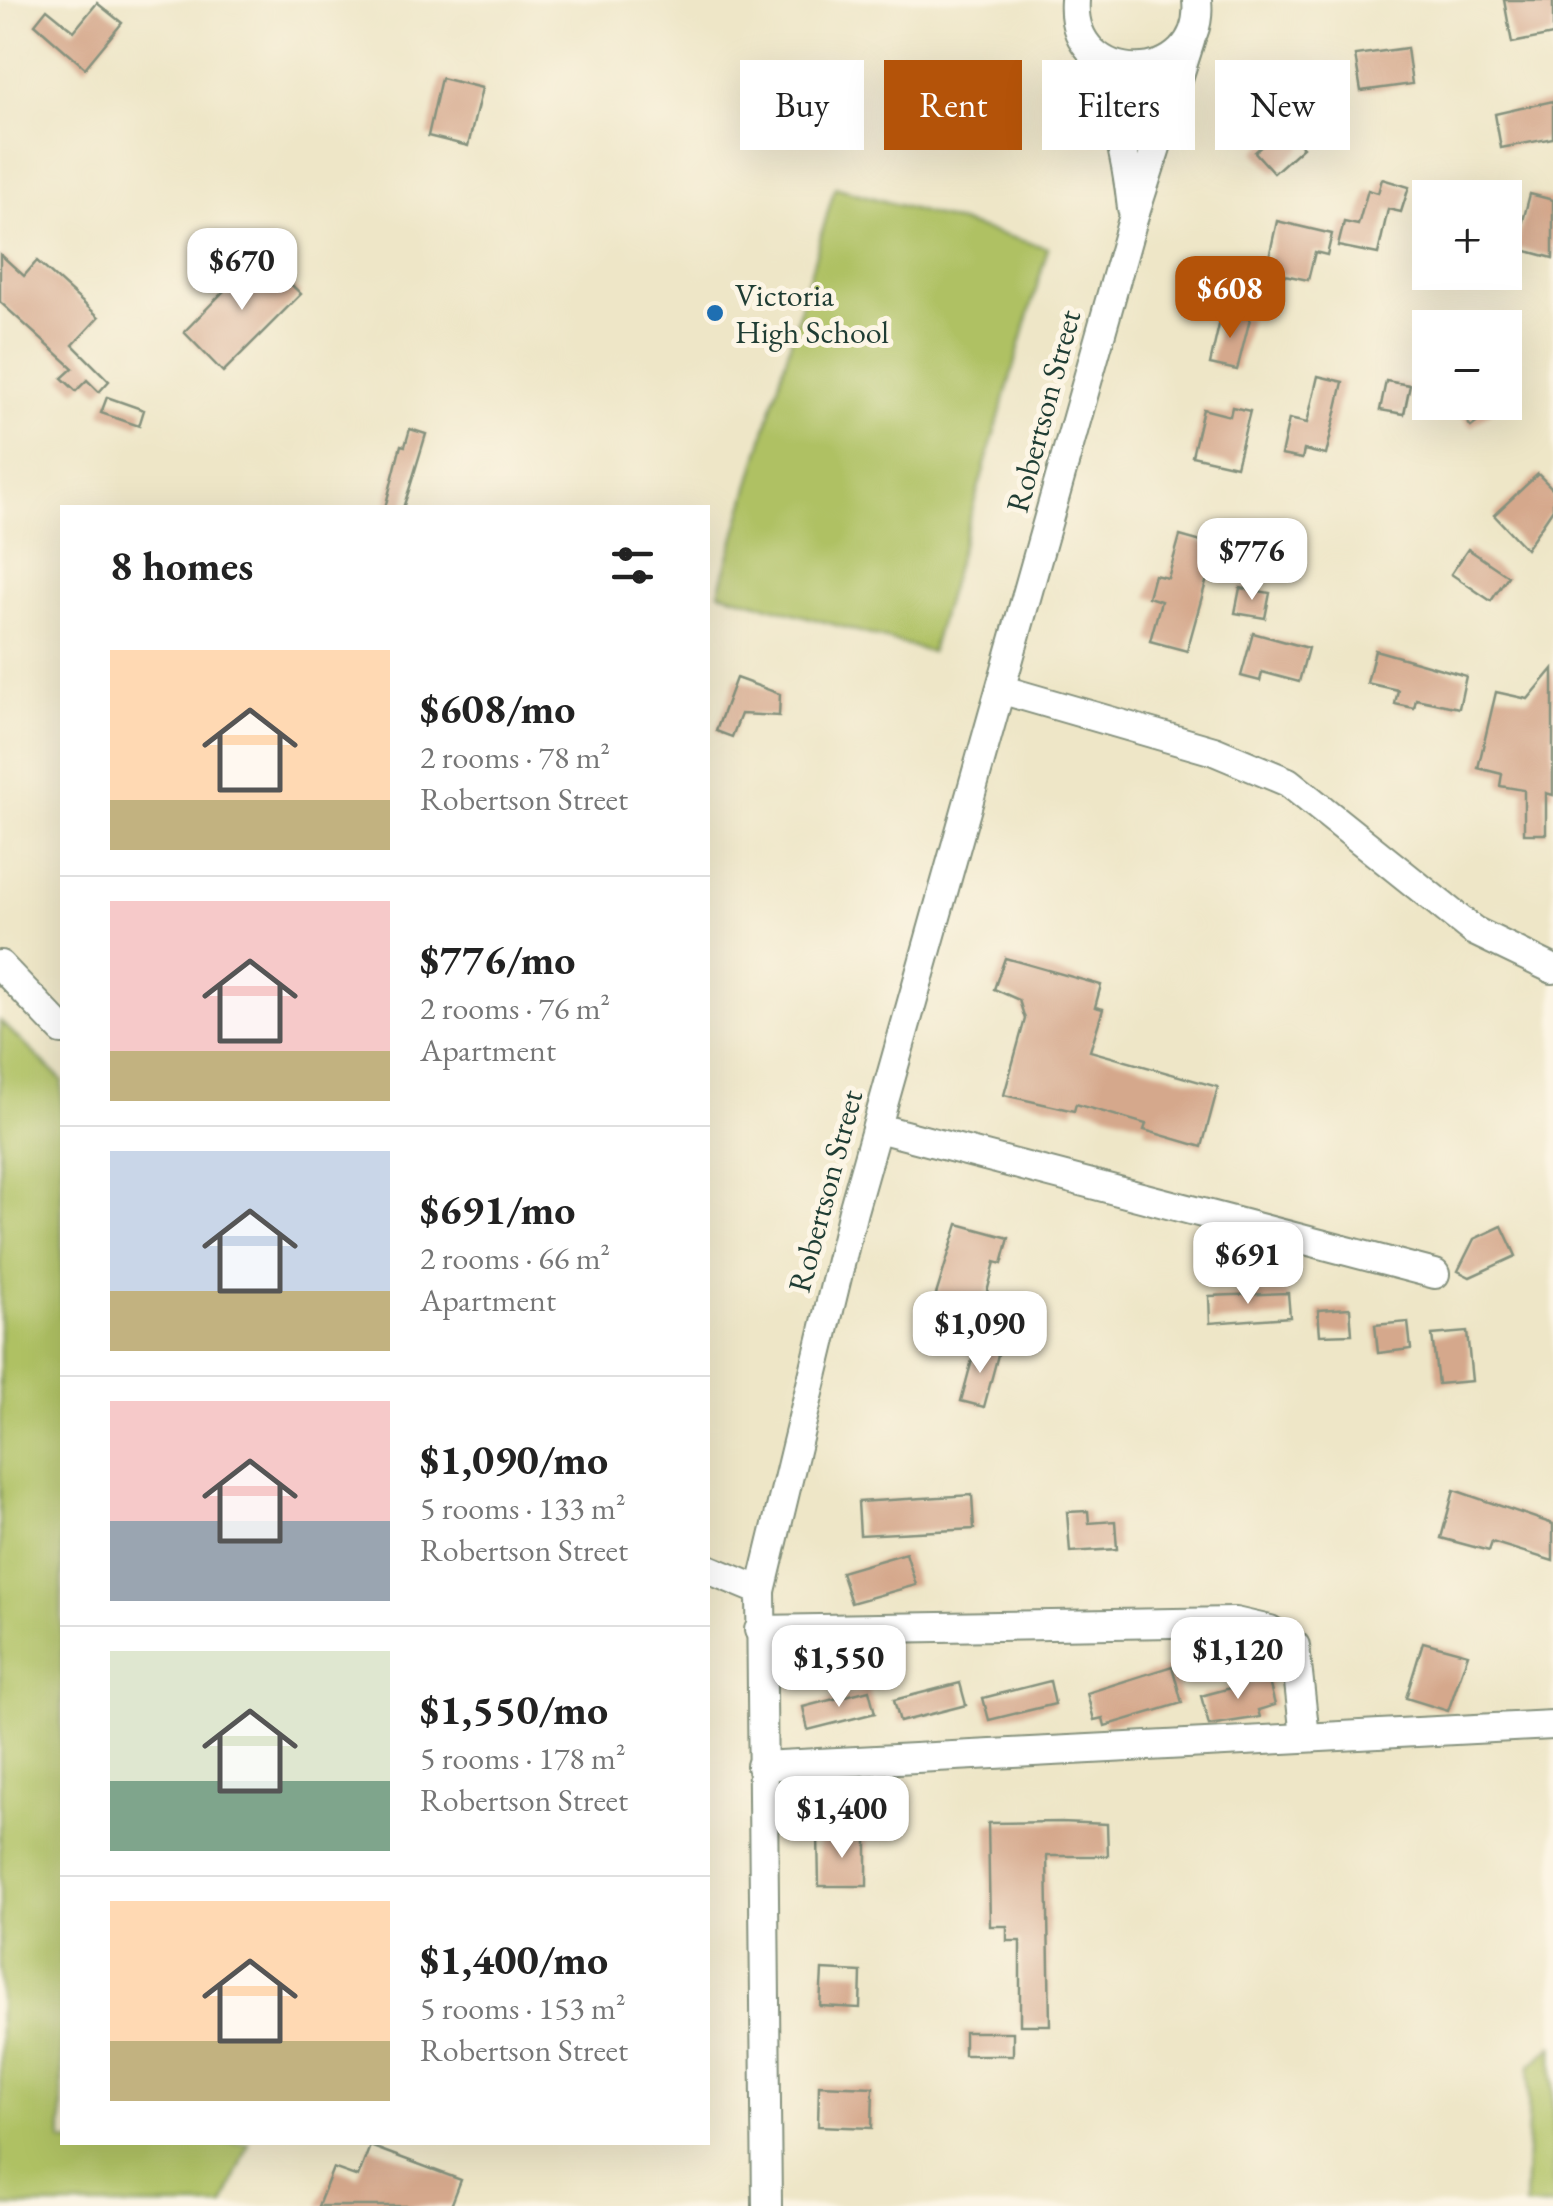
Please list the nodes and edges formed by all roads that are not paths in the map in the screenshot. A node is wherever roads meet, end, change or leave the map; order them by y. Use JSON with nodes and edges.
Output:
{"nodes":[{"id":1,"x":1197,"y":0,"type":"edge"},
{"id":2,"x":1067,"y":6,"type":"edge"},
{"id":3,"x":1190,"y":41,"type":"junction"},
{"id":4,"x":1092,"y":53,"type":"junction"},
{"id":5,"x":1133,"y":220,"type":"junction"},
{"id":6,"x":1002,"y":690,"type":"junction"},
{"id":7,"x":0,"y":965,"type":"edge"},
{"id":8,"x":1553,"y":969,"type":"edge"},
{"id":9,"x":60,"y":1028,"type":"edge"},
{"id":10,"x":878,"y":1128,"type":"junction"},
{"id":11,"x":1436,"y":1274,"type":"dead end"},
{"id":12,"x":710,"y":1571,"type":"edge"},
{"id":13,"x":761,"y":1592,"type":"junction"},
{"id":14,"x":759,"y":1630,"type":"junction"},
{"id":15,"x":1553,"y":1725,"type":"edge"},
{"id":16,"x":1305,"y":1738,"type":"junction"},
{"id":17,"x":761,"y":1766,"type":"junction"},
{"id":18,"x":768,"y":2206,"type":"edge"}],
"edges":[{"from":1,"to":3,"type":"street","name":"Robertson Street"},
{"from":2,"to":4,"type":"street","name":"Robertson Street"},
{"from":3,"to":4,"type":"street"},
{"from":3,"to":5,"type":"street","name":"Robertson Street"},
{"from":4,"to":5,"type":"street","name":"Robertson Street"},
{"from":5,"to":6,"type":"street","name":"Robertson Street"},
{"from":6,"to":8,"type":"street"},
{"from":6,"to":10,"type":"street","name":"Robertson Street"},
{"from":7,"to":9,"type":"street"},
{"from":10,"to":11,"type":"street"},
{"from":10,"to":13,"type":"street","name":"Robertson Street"},
{"from":12,"to":13,"type":"street"},
{"from":13,"to":14,"type":"street","name":"Robertson Street"},
{"from":14,"to":16,"type":"street"},
{"from":14,"to":17,"type":"street","name":"Robertson Street"},
{"from":15,"to":16,"type":"street"},
{"from":16,"to":17,"type":"street"},
{"from":17,"to":18,"type":"street","name":"Robertson Street"}]}
